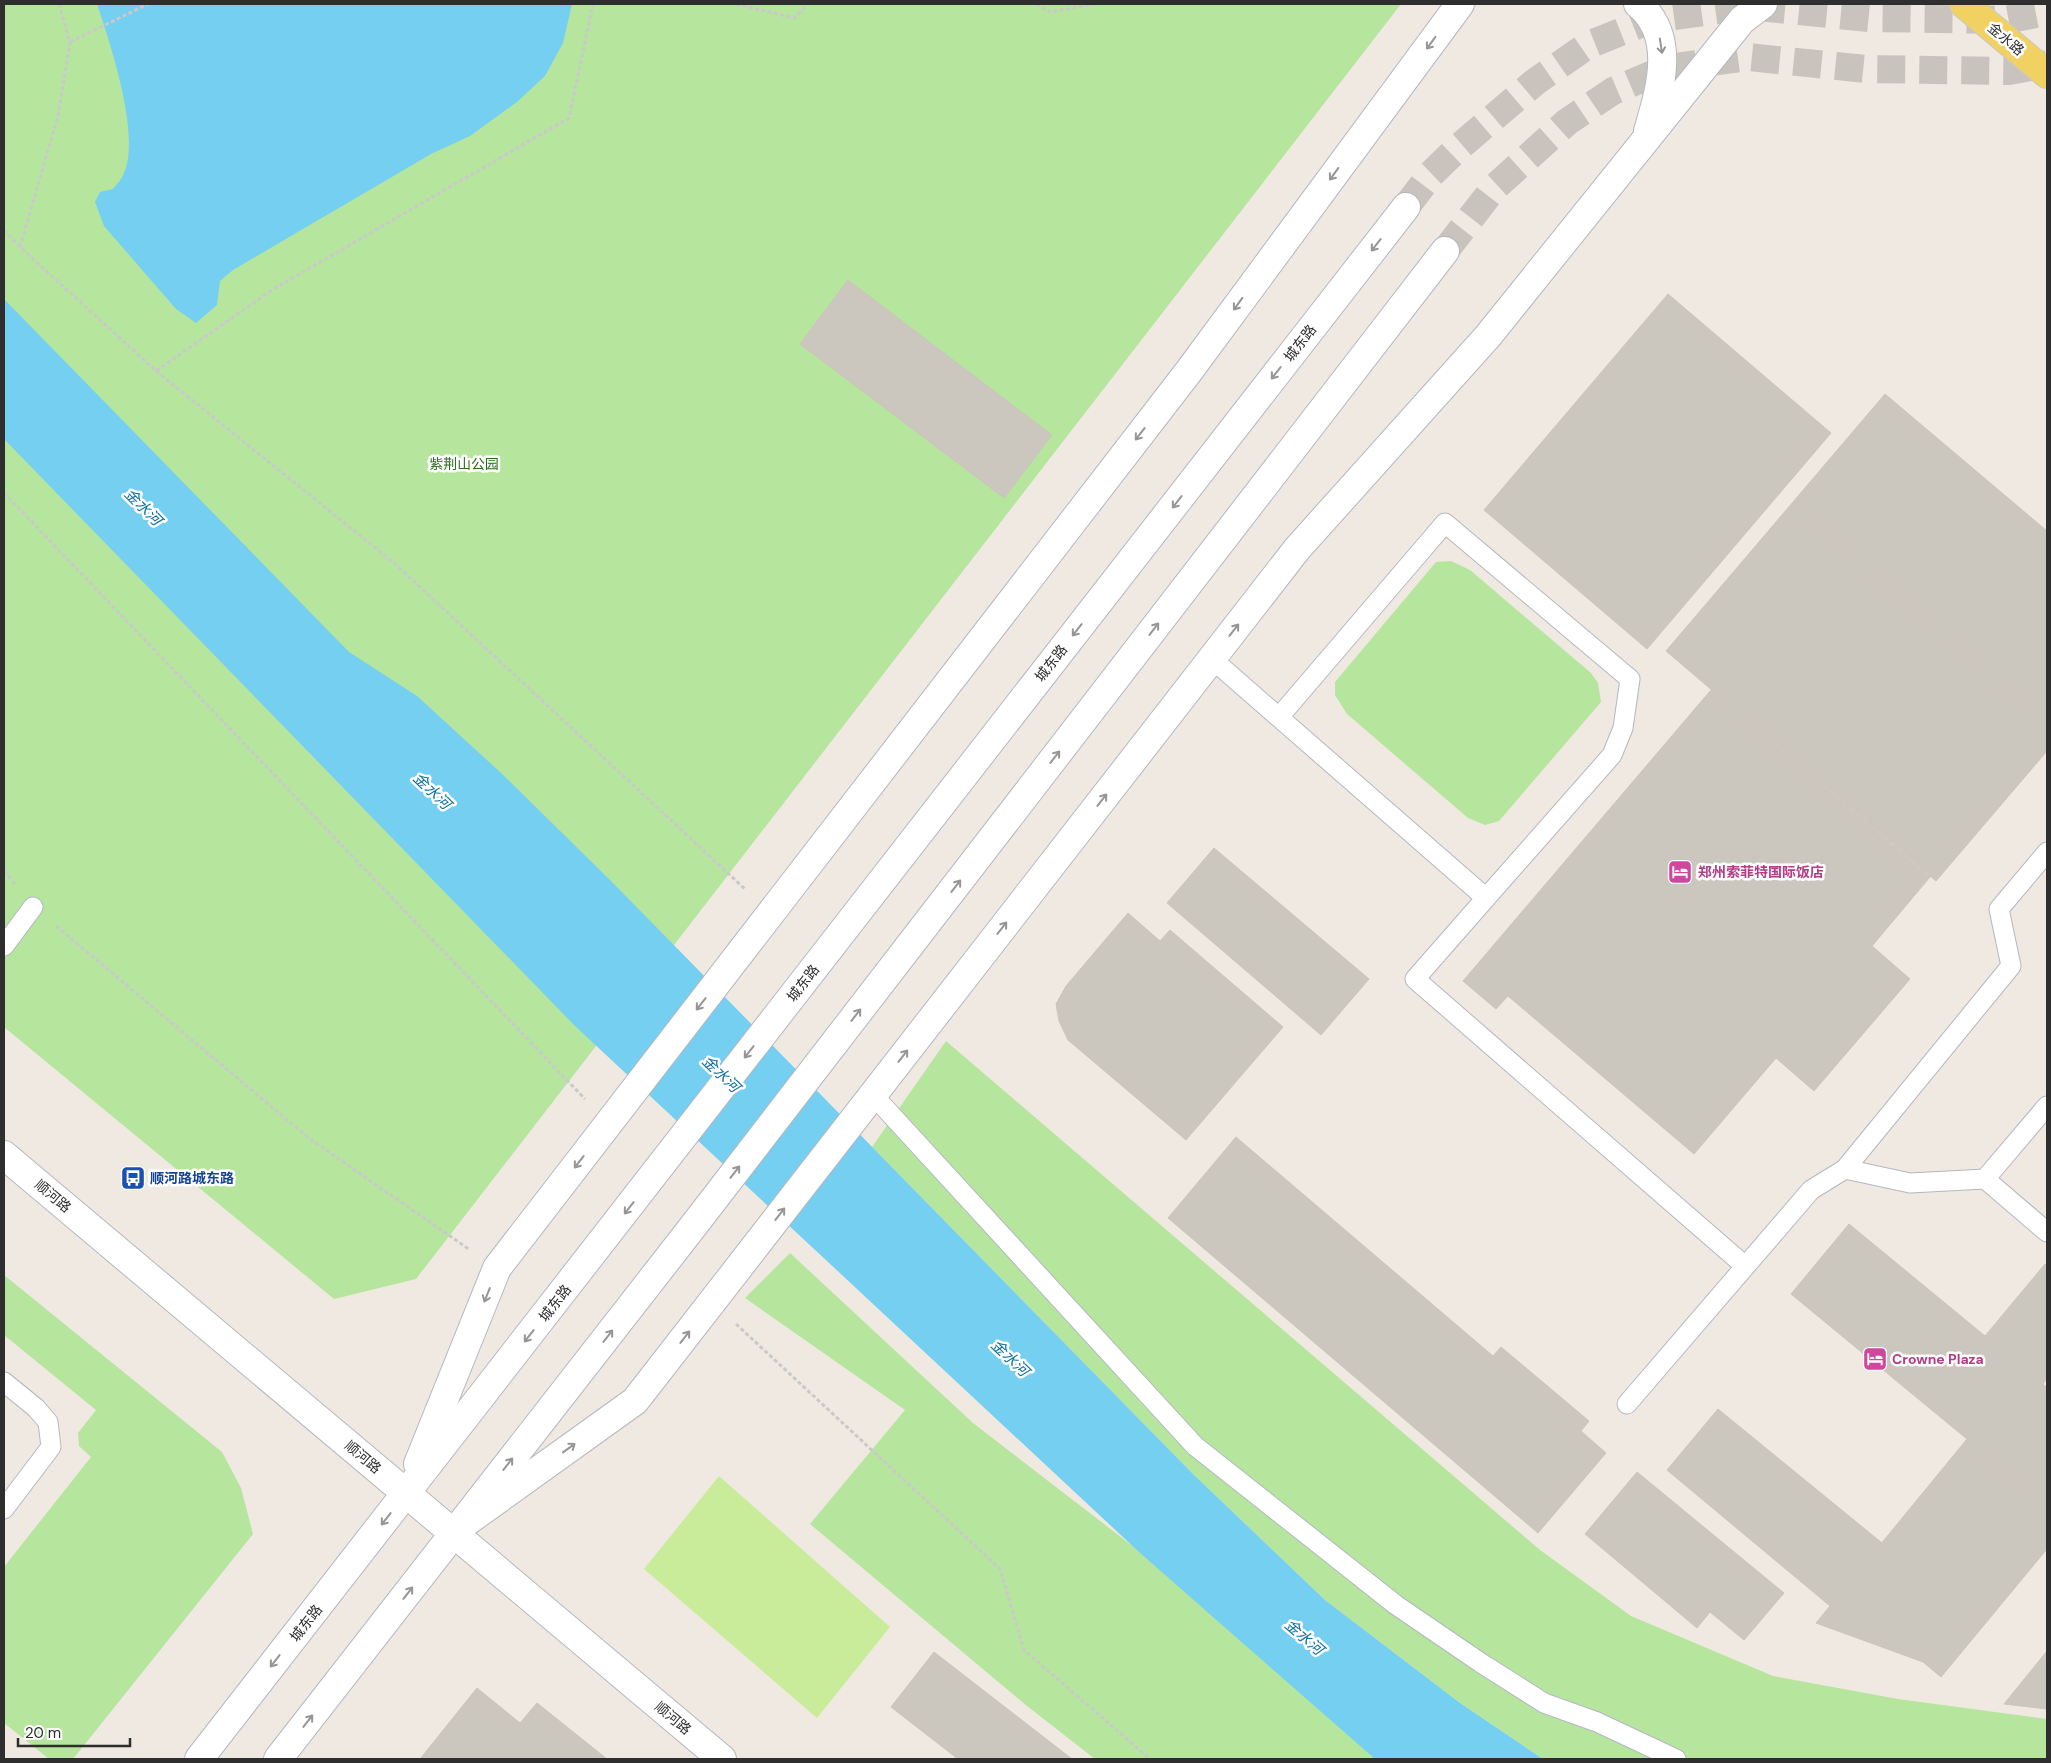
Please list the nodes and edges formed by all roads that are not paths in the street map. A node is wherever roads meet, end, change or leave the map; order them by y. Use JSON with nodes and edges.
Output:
{"nodes":[{"id":1,"x":1460,"y":4,"type":"edge"},
{"id":2,"x":1638,"y":4,"type":"edge"},
{"id":3,"x":1763,"y":4,"type":"edge"},
{"id":4,"x":1964,"y":4,"type":"edge"},
{"id":5,"x":2047,"y":74,"type":"edge"},
{"id":6,"x":1646,"y":140,"type":"junction"},
{"id":7,"x":1406,"y":207,"type":"tunnel mouth"},
{"id":8,"x":1445,"y":251,"type":"tunnel mouth"},
{"id":9,"x":1212,"y":659,"type":"junction"},
{"id":10,"x":1279,"y":717,"type":"junction"},
{"id":11,"x":2047,"y":852,"type":"edge"},
{"id":12,"x":1486,"y":898,"type":"junction"},
{"id":13,"x":33,"y":906,"type":"road end"},
{"id":14,"x":4,"y":946,"type":"edge"},
{"id":15,"x":873,"y":1095,"type":"junction"},
{"id":16,"x":2047,"y":1106,"type":"edge"},
{"id":17,"x":4,"y":1155,"type":"edge"},
{"id":18,"x":1845,"y":1169,"type":"junction"},
{"id":19,"x":1985,"y":1180,"type":"junction"},
{"id":20,"x":2047,"y":1232,"type":"edge"},
{"id":21,"x":1745,"y":1266,"type":"junction"},
{"id":22,"x":4,"y":1382,"type":"edge"},
{"id":23,"x":1627,"y":1404,"type":"dead end"},
{"id":24,"x":406,"y":1494,"type":"junction"},
{"id":25,"x":4,"y":1509,"type":"edge"},
{"id":26,"x":456,"y":1531,"type":"junction"},
{"id":27,"x":199,"y":1759,"type":"edge"},
{"id":28,"x":278,"y":1759,"type":"edge"},
{"id":29,"x":722,"y":1759,"type":"edge"},
{"id":30,"x":1676,"y":1759,"type":"edge"}],
"edges":[{"from":1,"to":24,"type":"street","one_way":true},
{"from":2,"to":6,"type":"street","one_way":true},
{"from":3,"to":6,"type":"street"},
{"from":4,"to":5,"type":"main road","name":"金水路"},
{"from":9,"to":6,"type":"street","one_way":true},
{"from":7,"to":24,"type":"street","name":"城东路","one_way":true},
{"from":26,"to":8,"type":"street","one_way":true},
{"from":9,"to":10,"type":"lane"},
{"from":15,"to":9,"type":"street","one_way":true},
{"from":10,"to":12,"type":"lane"},
{"from":10,"to":12,"type":"lane"},
{"from":11,"to":18,"type":"lane"},
{"from":12,"to":21,"type":"lane"},
{"from":13,"to":14,"type":"lane"},
{"from":26,"to":15,"type":"street","one_way":true},
{"from":15,"to":30,"type":"lane"},
{"from":16,"to":19,"type":"lane"},
{"from":17,"to":24,"type":"street","name":"顺河路"},
{"from":18,"to":19,"type":"lane"},
{"from":18,"to":21,"type":"lane"},
{"from":19,"to":20,"type":"lane"},
{"from":21,"to":23,"type":"lane"},
{"from":22,"to":25,"type":"lane"},
{"from":24,"to":26,"type":"street","name":"顺河路"},
{"from":24,"to":27,"type":"street","name":"城东路","one_way":true},
{"from":28,"to":26,"type":"street","one_way":true},
{"from":26,"to":29,"type":"street","name":"顺河路"}]}
